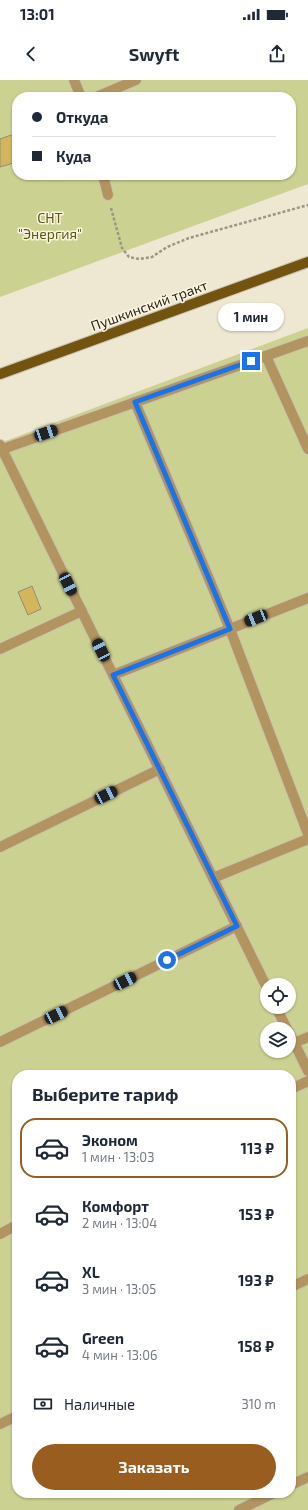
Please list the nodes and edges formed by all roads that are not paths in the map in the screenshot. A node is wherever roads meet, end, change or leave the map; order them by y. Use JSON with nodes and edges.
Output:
{"nodes":[{"id":1,"x":74,"y":80,"type":"edge"},
{"id":2,"x":136,"y":80,"type":"edge"},
{"id":3,"x":79,"y":92,"type":"edge"},
{"id":4,"x":108,"y":92,"type":"edge"},
{"id":5,"x":104,"y":180,"type":"edge"},
{"id":6,"x":108,"y":196,"type":"road end"},
{"id":7,"x":308,"y":262,"type":"edge"},
{"id":8,"x":308,"y":341,"type":"edge"},
{"id":9,"x":266,"y":356,"type":"junction"},
{"id":10,"x":0,"y":374,"type":"edge"},
{"id":11,"x":135,"y":402,"type":"junction"},
{"id":12,"x":1,"y":448,"type":"edge"},
{"id":13,"x":308,"y":449,"type":"edge"},
{"id":14,"x":308,"y":598,"type":"edge"},
{"id":15,"x":82,"y":611,"type":"junction"},
{"id":16,"x":230,"y":629,"type":"junction"},
{"id":17,"x":0,"y":649,"type":"edge"},
{"id":18,"x":113,"y":675,"type":"junction"},
{"id":19,"x":160,"y":770,"type":"junction"},
{"id":20,"x":308,"y":834,"type":"edge"},
{"id":21,"x":308,"y":839,"type":"edge"},
{"id":22,"x":0,"y":847,"type":"edge"},
{"id":23,"x":213,"y":878,"type":"junction"},
{"id":24,"x":237,"y":926,"type":"junction"},
{"id":25,"x":262,"y":978,"type":"edge"},
{"id":26,"x":308,"y":1037,"type":"edge"},
{"id":27,"x":296,"y":1041,"type":"edge"},
{"id":28,"x":0,"y":1042,"type":"edge"},
{"id":29,"x":296,"y":1046,"type":"edge"},
{"id":30,"x":308,"y":1071,"type":"edge"},
{"id":31,"x":308,"y":1081,"type":"edge"},
{"id":32,"x":296,"y":1087,"type":"edge"},
{"id":33,"x":12,"y":1228,"type":"edge"},
{"id":34,"x":0,"y":1234,"type":"edge"},
{"id":35,"x":308,"y":1279,"type":"edge"},
{"id":36,"x":296,"y":1285,"type":"edge"},
{"id":37,"x":12,"y":1418,"type":"edge"},
{"id":38,"x":0,"y":1424,"type":"edge"},
{"id":39,"x":308,"y":1477,"type":"edge"},
{"id":40,"x":296,"y":1483,"type":"edge"},
{"id":41,"x":264,"y":1498,"type":"edge"},
{"id":42,"x":239,"y":1510,"type":"edge"}],
"edges":[{"from":1,"to":3,"type":"lane"},
{"from":2,"to":4,"type":"lane"},
{"from":5,"to":6,"type":"lane"},
{"from":7,"to":10,"type":"main road","name":"Пушкинский тракт"},
{"from":8,"to":9,"type":"lane"},
{"from":9,"to":11,"type":"lane"},
{"from":9,"to":13,"type":"lane"},
{"from":11,"to":12,"type":"lane"},
{"from":11,"to":16,"type":"lane"},
{"from":12,"to":15,"type":"lane"},
{"from":14,"to":16,"type":"lane"},
{"from":15,"to":17,"type":"lane"},
{"from":15,"to":18,"type":"lane"},
{"from":16,"to":18,"type":"lane"},
{"from":16,"to":20,"type":"lane"},
{"from":18,"to":19,"type":"lane"},
{"from":19,"to":22,"type":"lane"},
{"from":19,"to":23,"type":"lane"},
{"from":21,"to":23,"type":"lane"},
{"from":23,"to":24,"type":"lane"},
{"from":24,"to":25,"type":"lane"},
{"from":24,"to":28,"type":"lane"},
{"from":26,"to":27,"type":"lane"},
{"from":29,"to":30,"type":"lane"},
{"from":31,"to":32,"type":"lane"},
{"from":33,"to":34,"type":"lane"},
{"from":35,"to":36,"type":"lane"},
{"from":37,"to":38,"type":"lane"},
{"from":39,"to":40,"type":"lane"},
{"from":41,"to":42,"type":"lane"}]}
